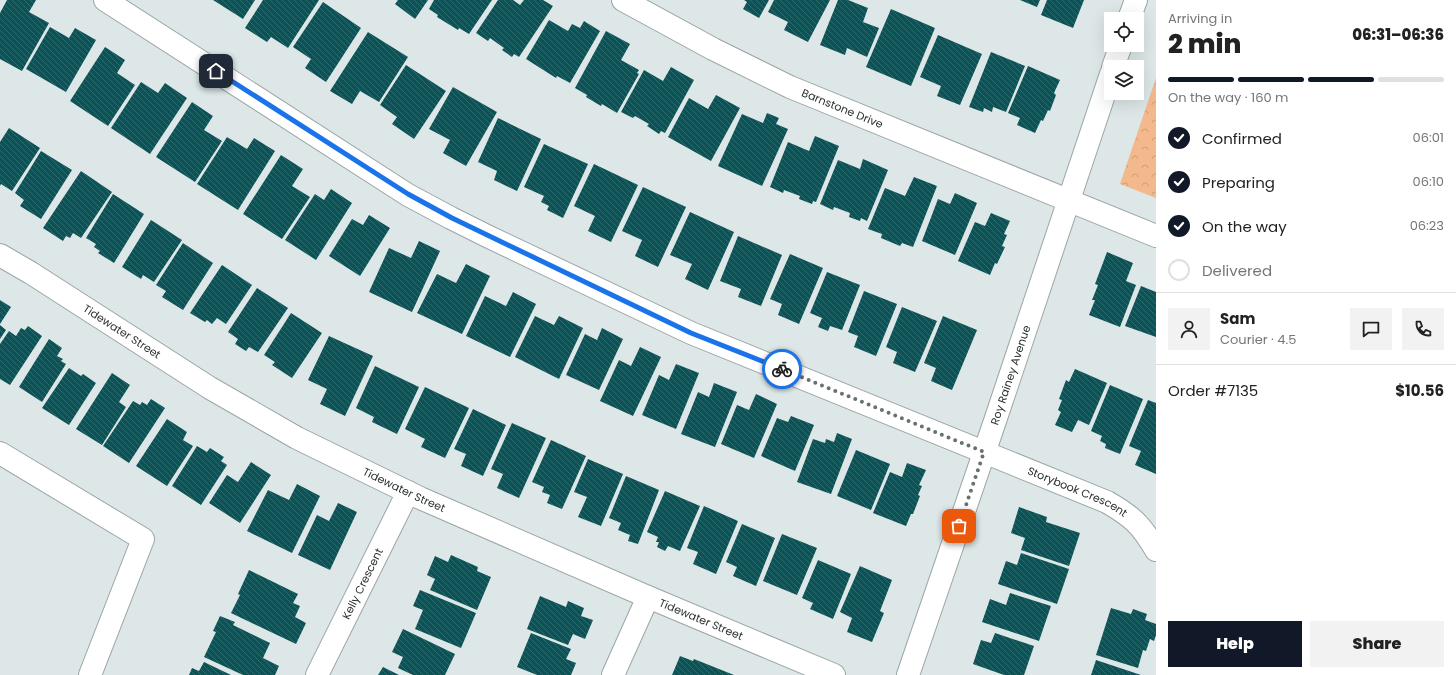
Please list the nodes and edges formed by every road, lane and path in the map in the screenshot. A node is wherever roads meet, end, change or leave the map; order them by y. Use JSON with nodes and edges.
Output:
{"nodes":[{"id":1,"x":105,"y":0,"type":"edge"},
{"id":2,"x":623,"y":0,"type":"edge"},
{"id":3,"x":1136,"y":0,"type":"edge"},
{"id":4,"x":1132,"y":12,"type":"edge"},
{"id":5,"x":1104,"y":95,"type":"edge"},
{"id":6,"x":1069,"y":201,"type":"junction"},
{"id":7,"x":1156,"y":236,"type":"edge"},
{"id":8,"x":0,"y":255,"type":"edge"},
{"id":9,"x":0,"y":452,"type":"edge"},
{"id":10,"x":984,"y":452,"type":"junction"},
{"id":11,"x":408,"y":492,"type":"junction"},
{"id":12,"x":1156,"y":550,"type":"edge"},
{"id":13,"x":648,"y":597,"type":"junction"},
{"id":14,"x":90,"y":675,"type":"edge"},
{"id":15,"x":317,"y":675,"type":"edge"},
{"id":16,"x":614,"y":675,"type":"edge"},
{"id":17,"x":834,"y":675,"type":"edge"},
{"id":18,"x":908,"y":675,"type":"edge"}],
"edges":[{"from":1,"to":10,"type":"street","name":"Storybook Crescent"},
{"from":2,"to":6,"type":"street","name":"Barnstone Drive"},
{"from":3,"to":4,"type":"street"},
{"from":5,"to":6,"type":"street","name":"Roy Rainey Avenue"},
{"from":6,"to":7,"type":"street"},
{"from":6,"to":10,"type":"street","name":"Roy Rainey Avenue"},
{"from":8,"to":11,"type":"street","name":"Tidewater Street"},
{"from":9,"to":14,"type":"street"},
{"from":10,"to":12,"type":"street","name":"Storybook Crescent"},
{"from":10,"to":18,"type":"street","name":"Roy Rainey Avenue"},
{"from":11,"to":13,"type":"street","name":"Tidewater Street"},
{"from":11,"to":15,"type":"street","name":"Kelly Crescent"},
{"from":13,"to":16,"type":"street"},
{"from":13,"to":17,"type":"street","name":"Tidewater Street"}]}
